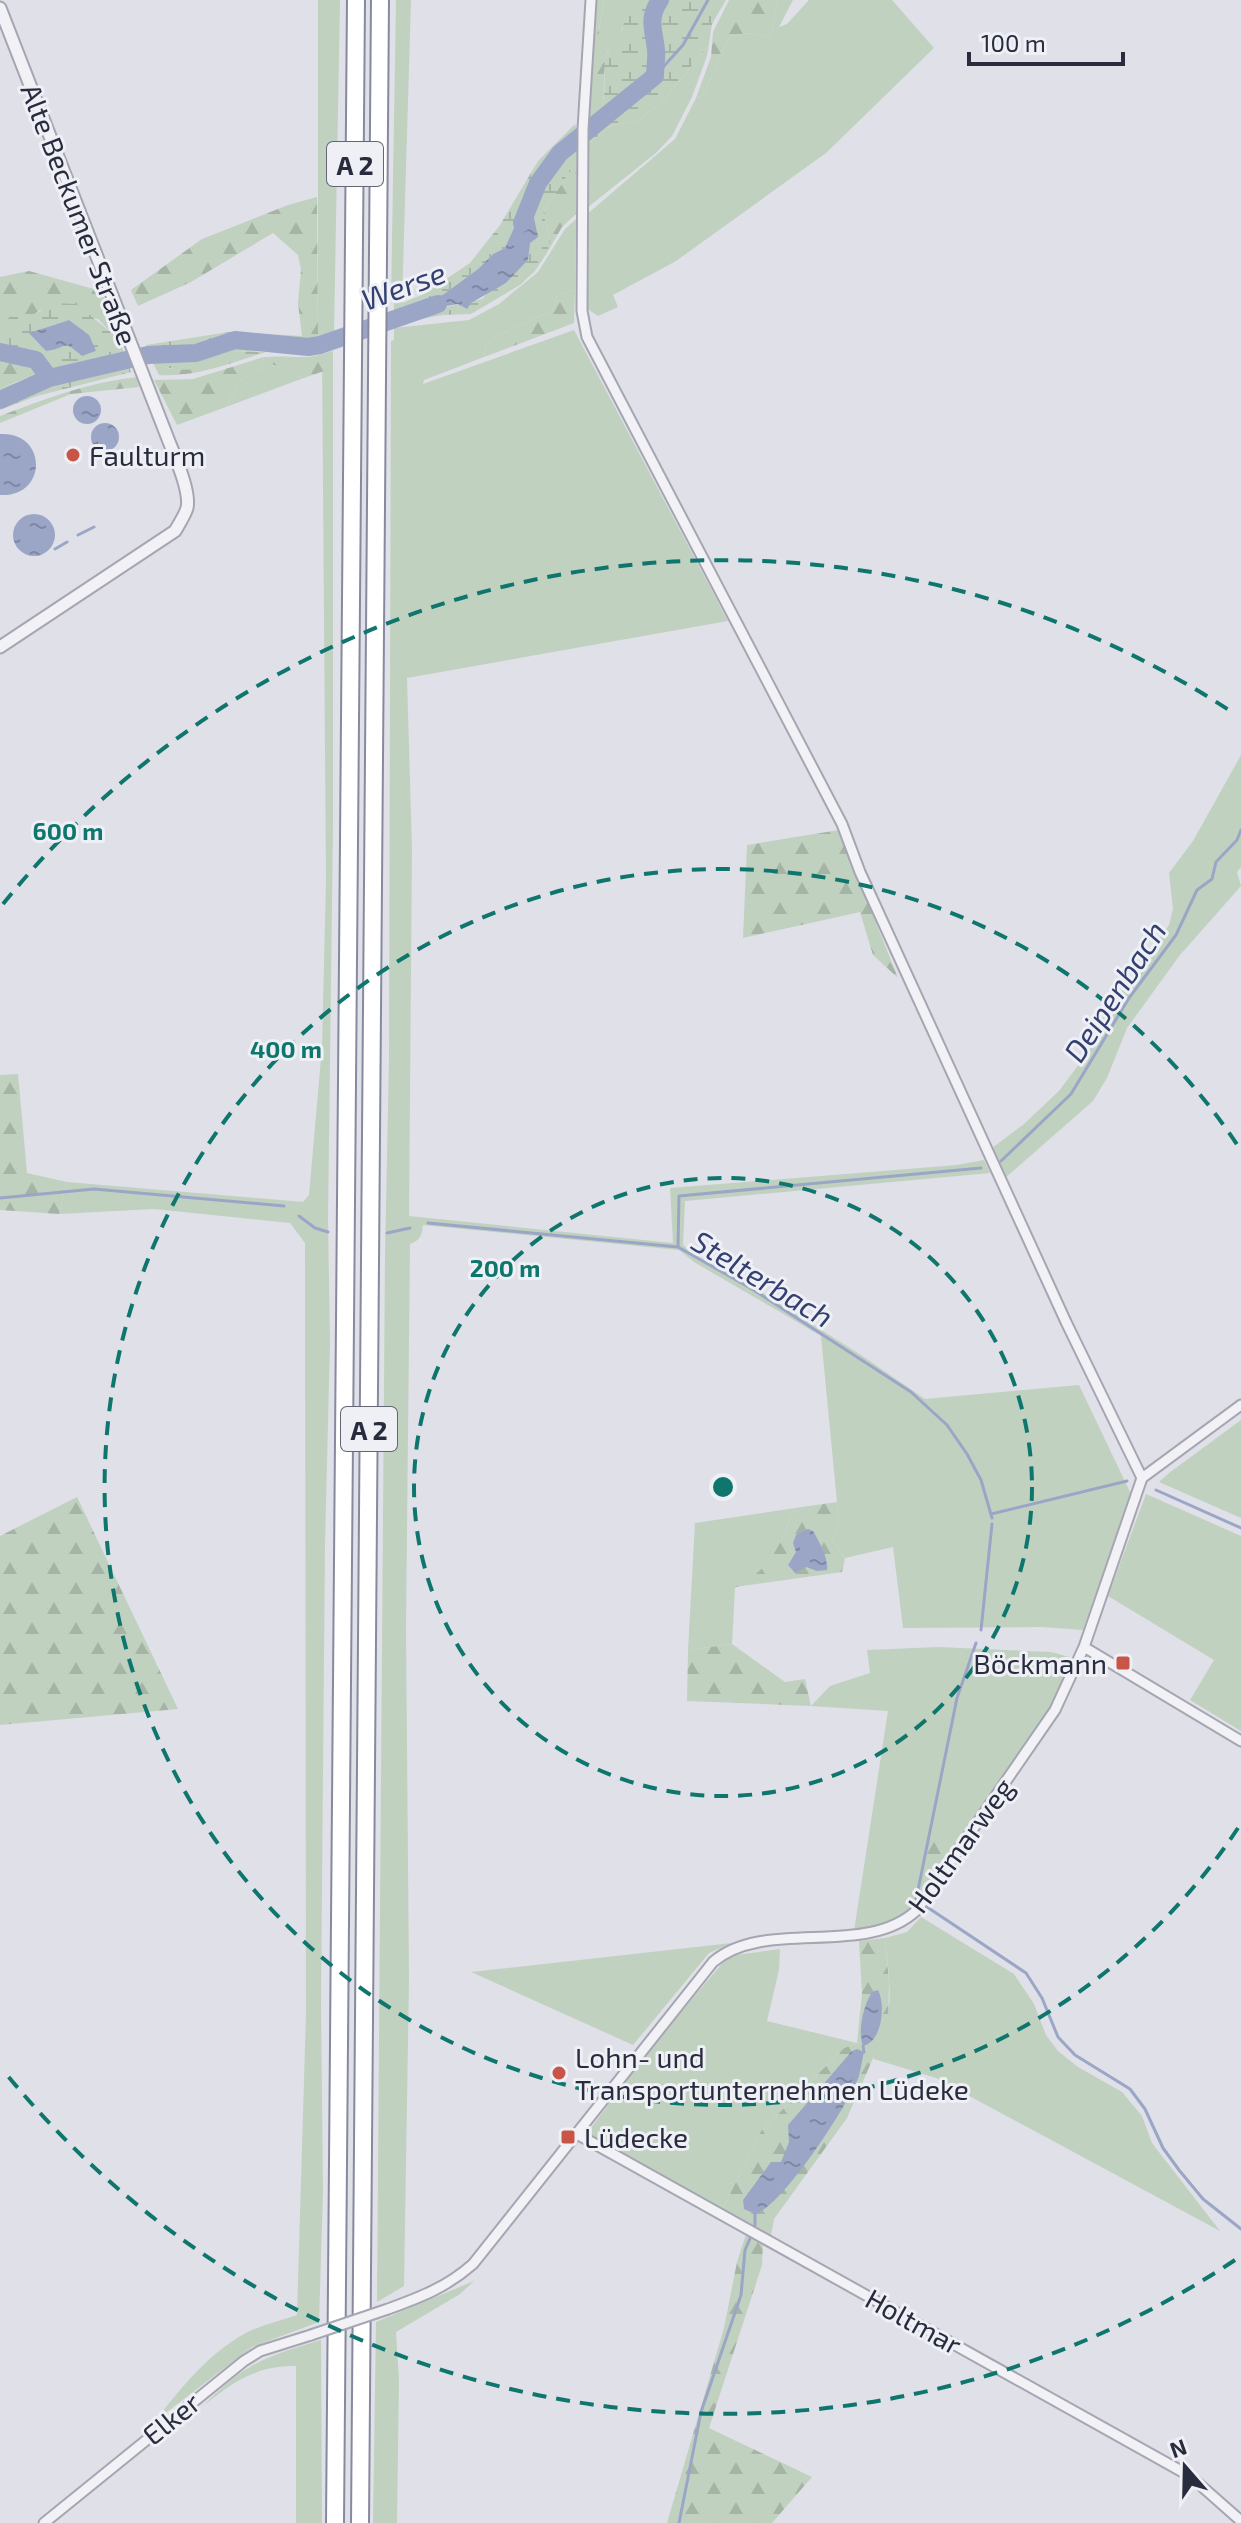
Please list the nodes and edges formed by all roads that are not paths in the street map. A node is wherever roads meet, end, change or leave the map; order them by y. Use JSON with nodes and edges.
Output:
{"nodes":[{"id":1,"x":356,"y":0,"type":"edge"},
{"id":2,"x":380,"y":0,"type":"edge"},
{"id":3,"x":591,"y":0,"type":"edge"},
{"id":4,"x":0,"y":8,"type":"edge"},
{"id":5,"x":0,"y":647,"type":"edge"},
{"id":6,"x":1241,"y":1405,"type":"edge"},
{"id":7,"x":1142,"y":1478,"type":"junction"},
{"id":8,"x":1084,"y":1647,"type":"junction"},
{"id":9,"x":1241,"y":1741,"type":"edge"},
{"id":10,"x":577,"y":2134,"type":"junction"},
{"id":11,"x":388,"y":2309,"type":"joint"},
{"id":12,"x":1241,"y":2521,"type":"edge"},
{"id":13,"x":44,"y":2523,"type":"edge"},
{"id":14,"x":335,"y":2523,"type":"edge"},
{"id":15,"x":360,"y":2523,"type":"edge"}],
"edges":[{"from":1,"to":14,"type":"highway","number":"A 2"},
{"from":2,"to":15,"type":"highway","number":"A 2"},
{"from":3,"to":7,"type":"street"},
{"from":4,"to":5,"type":"street","name":"Alte Beckumer Straße"},
{"from":6,"to":7,"type":"street"},
{"from":7,"to":8,"type":"street","name":"Holtmarweg"},
{"from":8,"to":9,"type":"street"},
{"from":8,"to":10,"type":"street","name":"Holtmarweg"},
{"from":10,"to":11,"type":"street","name":"Holtmarweg"},
{"from":10,"to":12,"type":"street","name":"Holtmar"},
{"from":11,"to":13,"type":"street","name":"Elker","bridge":true}]}
